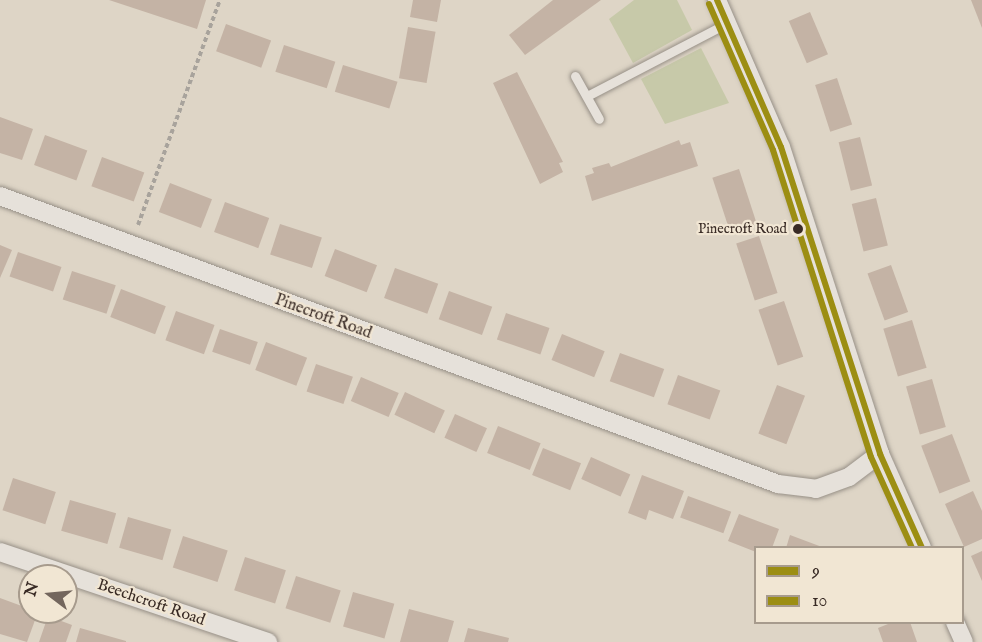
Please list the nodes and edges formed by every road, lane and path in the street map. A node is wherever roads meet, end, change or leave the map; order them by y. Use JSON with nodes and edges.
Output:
{"nodes":[{"id":1,"x":220,"y":0,"type":"edge"},
{"id":2,"x":717,"y":0,"type":"edge"},
{"id":3,"x":729,"y":22,"type":"junction"},
{"id":4,"x":575,"y":76,"type":"dead end"},
{"id":5,"x":588,"y":96,"type":"junction"},
{"id":6,"x":599,"y":119,"type":"dead end"},
{"id":7,"x":0,"y":196,"type":"edge"},
{"id":8,"x":131,"y":245,"type":"junction"},
{"id":9,"x":880,"y":454,"type":"junction"},
{"id":10,"x":921,"y":546,"type":"edge"},
{"id":11,"x":0,"y":552,"type":"edge"},
{"id":12,"x":956,"y":624,"type":"edge"},
{"id":13,"x":268,"y":642,"type":"edge"},
{"id":14,"x":964,"y":642,"type":"edge"}],
"edges":[{"from":1,"to":8,"type":"path"},
{"from":2,"to":3,"type":"street"},
{"from":3,"to":5,"type":"lane"},
{"from":3,"to":9,"type":"street"},
{"from":4,"to":5,"type":"lane"},
{"from":5,"to":6,"type":"lane"},
{"from":7,"to":8,"type":"street","name":"Pinecroft Road"},
{"from":8,"to":9,"type":"street","name":"Pinecroft Road"},
{"from":9,"to":10,"type":"street"},
{"from":11,"to":13,"type":"street","name":"Beechcroft Road"},
{"from":12,"to":14,"type":"street"}]}
